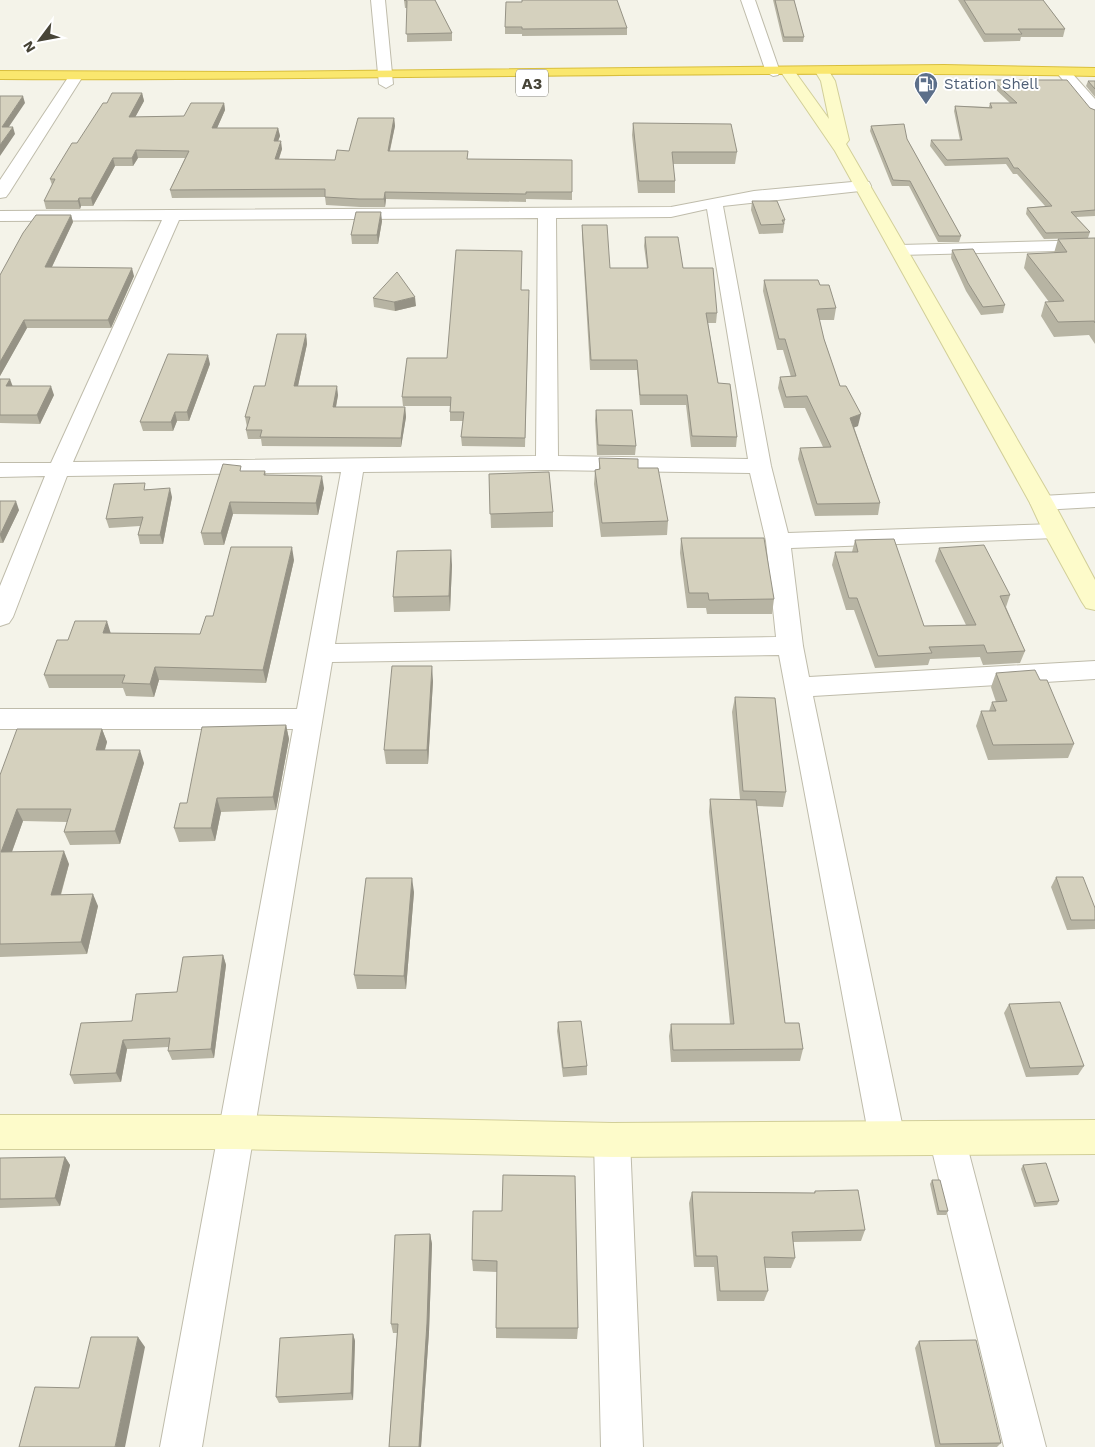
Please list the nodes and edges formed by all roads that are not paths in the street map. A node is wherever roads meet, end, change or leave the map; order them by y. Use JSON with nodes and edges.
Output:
{"nodes":[{"id":1,"x":378,"y":0,"type":"edge"},
{"id":2,"x":748,"y":0,"type":"edge"},
{"id":3,"x":1095,"y":72,"type":"edge"},
{"id":4,"x":1064,"y":73,"type":"junction"},
{"id":5,"x":0,"y":75,"type":"edge"},
{"id":6,"x":785,"y":75,"type":"junction"},
{"id":7,"x":825,"y":76,"type":"junction"},
{"id":8,"x":386,"y":79,"type":"junction"},
{"id":9,"x":73,"y":81,"type":"junction"},
{"id":10,"x":0,"y":86,"type":"edge"},
{"id":11,"x":1095,"y":109,"type":"edge"},
{"id":12,"x":843,"y":151,"type":"junction"},
{"id":13,"x":863,"y":186,"type":"junction"},
{"id":14,"x":0,"y":193,"type":"edge"},
{"id":15,"x":714,"y":202,"type":"junction"},
{"id":16,"x":547,"y":212,"type":"junction"},
{"id":17,"x":0,"y":216,"type":"edge"},
{"id":18,"x":173,"y":216,"type":"junction"},
{"id":19,"x":1095,"y":245,"type":"edge"},
{"id":20,"x":900,"y":250,"type":"junction"},
{"id":21,"x":548,"y":462,"type":"junction"},
{"id":22,"x":353,"y":466,"type":"junction"},
{"id":23,"x":760,"y":466,"type":"junction"},
{"id":24,"x":0,"y":470,"type":"edge"},
{"id":25,"x":58,"y":471,"type":"junction"},
{"id":26,"x":1095,"y":500,"type":"edge"},
{"id":27,"x":1042,"y":503,"type":"junction"},
{"id":28,"x":1054,"y":531,"type":"junction"},
{"id":29,"x":778,"y":541,"type":"junction"},
{"id":30,"x":1095,"y":602,"type":"edge"},
{"id":31,"x":0,"y":617,"type":"edge"},
{"id":32,"x":790,"y":646,"type":"junction"},
{"id":33,"x":320,"y":653,"type":"junction"},
{"id":34,"x":1095,"y":670,"type":"edge"},
{"id":35,"x":798,"y":686,"type":"junction"},
{"id":36,"x":0,"y":719,"type":"edge"},
{"id":37,"x":308,"y":719,"type":"junction"},
{"id":38,"x":0,"y":1132,"type":"edge"},
{"id":39,"x":236,"y":1132,"type":"junction"},
{"id":40,"x":1095,"y":1137,"type":"edge"},
{"id":41,"x":887,"y":1138,"type":"junction"},
{"id":42,"x":947,"y":1138,"type":"junction"},
{"id":43,"x":612,"y":1140,"type":"junction"},
{"id":44,"x":182,"y":1447,"type":"edge"},
{"id":45,"x":622,"y":1447,"type":"edge"},
{"id":46,"x":1026,"y":1447,"type":"edge"}],
"edges":[{"from":1,"to":8,"type":"street"},
{"from":2,"to":6,"type":"street"},
{"from":3,"to":4,"type":"highway","number":"A3"},
{"from":4,"to":7,"type":"highway","number":"A3"},
{"from":4,"to":11,"type":"street"},
{"from":5,"to":9,"type":"highway","number":"A3"},
{"from":6,"to":7,"type":"highway","number":"A3"},
{"from":6,"to":8,"type":"highway","number":"A3"},
{"from":6,"to":8,"type":"highway","number":"A3"},
{"from":6,"to":12,"type":"street"},
{"from":7,"to":12,"type":"street"},
{"from":8,"to":9,"type":"highway","number":"A3"},
{"from":9,"to":10,"type":"highway","number":"A3"},
{"from":9,"to":14,"type":"street"},
{"from":12,"to":13,"type":"street"},
{"from":13,"to":15,"type":"street"},
{"from":13,"to":20,"type":"street"},
{"from":15,"to":16,"type":"street"},
{"from":15,"to":23,"type":"street"},
{"from":16,"to":18,"type":"street"},
{"from":16,"to":21,"type":"street"},
{"from":17,"to":18,"type":"street"},
{"from":18,"to":25,"type":"street"},
{"from":19,"to":20,"type":"street"},
{"from":20,"to":27,"type":"street"},
{"from":21,"to":22,"type":"street"},
{"from":21,"to":23,"type":"street"},
{"from":22,"to":25,"type":"street"},
{"from":22,"to":33,"type":"street"},
{"from":23,"to":29,"type":"street"},
{"from":24,"to":25,"type":"street"},
{"from":25,"to":31,"type":"street"},
{"from":26,"to":27,"type":"street"},
{"from":27,"to":28,"type":"street"},
{"from":28,"to":29,"type":"street"},
{"from":28,"to":30,"type":"street"},
{"from":29,"to":32,"type":"street"},
{"from":32,"to":33,"type":"street"},
{"from":32,"to":35,"type":"street"},
{"from":33,"to":37,"type":"street"},
{"from":34,"to":35,"type":"street"},
{"from":35,"to":41,"type":"street"},
{"from":36,"to":37,"type":"street"},
{"from":37,"to":39,"type":"street"},
{"from":38,"to":39,"type":"street"},
{"from":39,"to":43,"type":"street"},
{"from":39,"to":44,"type":"street"},
{"from":40,"to":42,"type":"street"},
{"from":41,"to":42,"type":"street"},
{"from":41,"to":43,"type":"street"},
{"from":42,"to":46,"type":"street"},
{"from":43,"to":45,"type":"street"}]}
